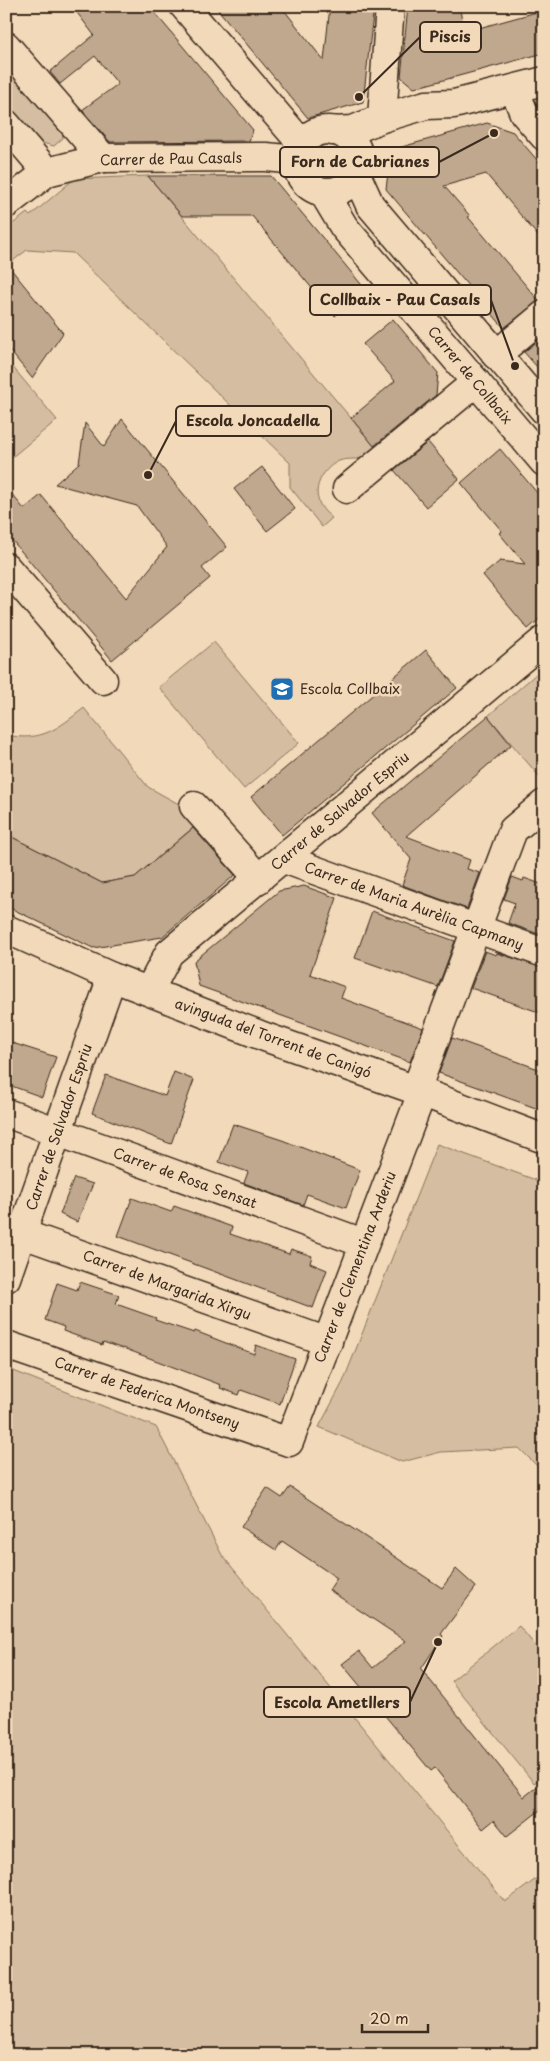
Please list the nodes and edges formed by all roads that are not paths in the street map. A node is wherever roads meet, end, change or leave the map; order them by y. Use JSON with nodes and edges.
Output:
{"nodes":[{"id":1,"x":184,"y":6,"type":"edge"},
{"id":2,"x":390,"y":6,"type":"edge"},
{"id":3,"x":6,"y":46,"type":"edge"},
{"id":4,"x":544,"y":81,"type":"edge"},
{"id":5,"x":514,"y":89,"type":"junction"},
{"id":6,"x":454,"y":104,"type":"junction"},
{"id":7,"x":382,"y":118,"type":"junction"},
{"id":8,"x":6,"y":124,"type":"edge"},
{"id":9,"x":332,"y":130,"type":"junction"},
{"id":10,"x":544,"y":136,"type":"edge"},
{"id":11,"x":299,"y":152,"type":"junction"},
{"id":12,"x":103,"y":158,"type":"junction"},
{"id":13,"x":357,"y":165,"type":"junction"},
{"id":14,"x":47,"y":172,"type":"junction"},
{"id":15,"x":323,"y":192,"type":"junction"},
{"id":16,"x":6,"y":204,"type":"edge"},
{"id":17,"x":544,"y":314,"type":"edge"},
{"id":18,"x":496,"y":355,"type":"junction"},
{"id":19,"x":476,"y":382,"type":"junction"},
{"id":20,"x":544,"y":410,"type":"edge"},
{"id":21,"x":544,"y":462,"type":"edge"},
{"id":22,"x":347,"y":488,"type":"dead end"},
{"id":23,"x":6,"y":567,"type":"edge"},
{"id":24,"x":544,"y":640,"type":"edge"},
{"id":25,"x":103,"y":680,"type":"dead end"},
{"id":26,"x":544,"y":804,"type":"edge"},
{"id":27,"x":194,"y":806,"type":"dead end"},
{"id":28,"x":284,"y":859,"type":"junction"},
{"id":29,"x":259,"y":879,"type":"junction"},
{"id":30,"x":6,"y":928,"type":"edge"},
{"id":31,"x":475,"y":929,"type":"junction"},
{"id":32,"x":544,"y":953,"type":"edge"},
{"id":33,"x":112,"y":977,"type":"junction"},
{"id":34,"x":149,"y":991,"type":"junction"},
{"id":35,"x":419,"y":1091,"type":"junction"},
{"id":36,"x":6,"y":1113,"type":"edge"},
{"id":37,"x":57,"y":1132,"type":"junction"},
{"id":38,"x":544,"y":1139,"type":"edge"},
{"id":39,"x":14,"y":1230,"type":"edge"},
{"id":40,"x":363,"y":1243,"type":"junction"},
{"id":41,"x":6,"y":1278,"type":"edge"},
{"id":42,"x":328,"y":1342,"type":"junction"},
{"id":43,"x":6,"y":1345,"type":"edge"},
{"id":44,"x":289,"y":1442,"type":"joint"}],
"edges":[{"from":1,"to":11,"type":"street"},
{"from":2,"to":7,"type":"street"},
{"from":3,"to":12,"type":"street"},
{"from":4,"to":5,"type":"street"},
{"from":5,"to":6,"type":"street"},
{"from":5,"to":10,"type":"street"},
{"from":6,"to":7,"type":"street"},
{"from":6,"to":13,"type":"street"},
{"from":7,"to":9,"type":"street"},
{"from":8,"to":14,"type":"street"},
{"from":9,"to":11,"type":"street"},
{"from":9,"to":13,"type":"street"},
{"from":11,"to":12,"type":"street","name":"Carrer de Pau Casals"},
{"from":11,"to":15,"type":"street"},
{"from":12,"to":14,"type":"street","name":"Carrer de Pau Casals"},
{"from":13,"to":15,"type":"street"},
{"from":13,"to":18,"type":"street"},
{"from":14,"to":16,"type":"street"},
{"from":15,"to":19,"type":"street","name":"Carrer de Collbaix"},
{"from":17,"to":18,"type":"street"},
{"from":18,"to":20,"type":"street"},
{"from":19,"to":21,"type":"street","name":"Carrer de Collbaix"},
{"from":19,"to":22,"type":"street"},
{"from":23,"to":25,"type":"street"},
{"from":24,"to":28,"type":"street","name":"Carrer de Salvador Espriu"},
{"from":26,"to":31,"type":"street","name":"Carrer de Clementina Arderiu"},
{"from":27,"to":29,"type":"street"},
{"from":28,"to":29,"type":"street","name":"Carrer de Salvador Espriu"},
{"from":28,"to":31,"type":"street","name":"Carrer de Maria Aurèlia Capmany"},
{"from":29,"to":34,"type":"street","name":"Carrer de Salvador Espriu"},
{"from":30,"to":33,"type":"street","name":"avinguda del Torrent de Canigó"},
{"from":31,"to":32,"type":"street","name":"Carrer de Maria Aurèlia Capmany"},
{"from":31,"to":35,"type":"street","name":"Carrer de Clementina Arderiu"},
{"from":33,"to":34,"type":"street","name":"avinguda del Torrent de Canigó"},
{"from":33,"to":37,"type":"street","name":"Carrer de Salvador Espriu"},
{"from":34,"to":35,"type":"street","name":"avinguda del Torrent de Canigó"},
{"from":35,"to":38,"type":"street","name":"avinguda del Torrent de Canigó"},
{"from":35,"to":40,"type":"street","name":"Carrer de Clementina Arderiu"},
{"from":36,"to":37,"type":"street","name":"Carrer de Rosa Sensat"},
{"from":37,"to":39,"type":"street","name":"Carrer de Salvador Espriu"},
{"from":37,"to":40,"type":"street","name":"Carrer de Rosa Sensat"},
{"from":39,"to":41,"type":"street","name":"Carrer de Salvador Espriu"},
{"from":39,"to":42,"type":"street","name":"Carrer de Margarida Xirgu"},
{"from":40,"to":42,"type":"street","name":"Carrer de Clementina Arderiu"},
{"from":42,"to":44,"type":"street","name":"Carrer de Clementina Arderiu"},
{"from":43,"to":44,"type":"street","name":"Carrer de Federica Montseny"}]}
